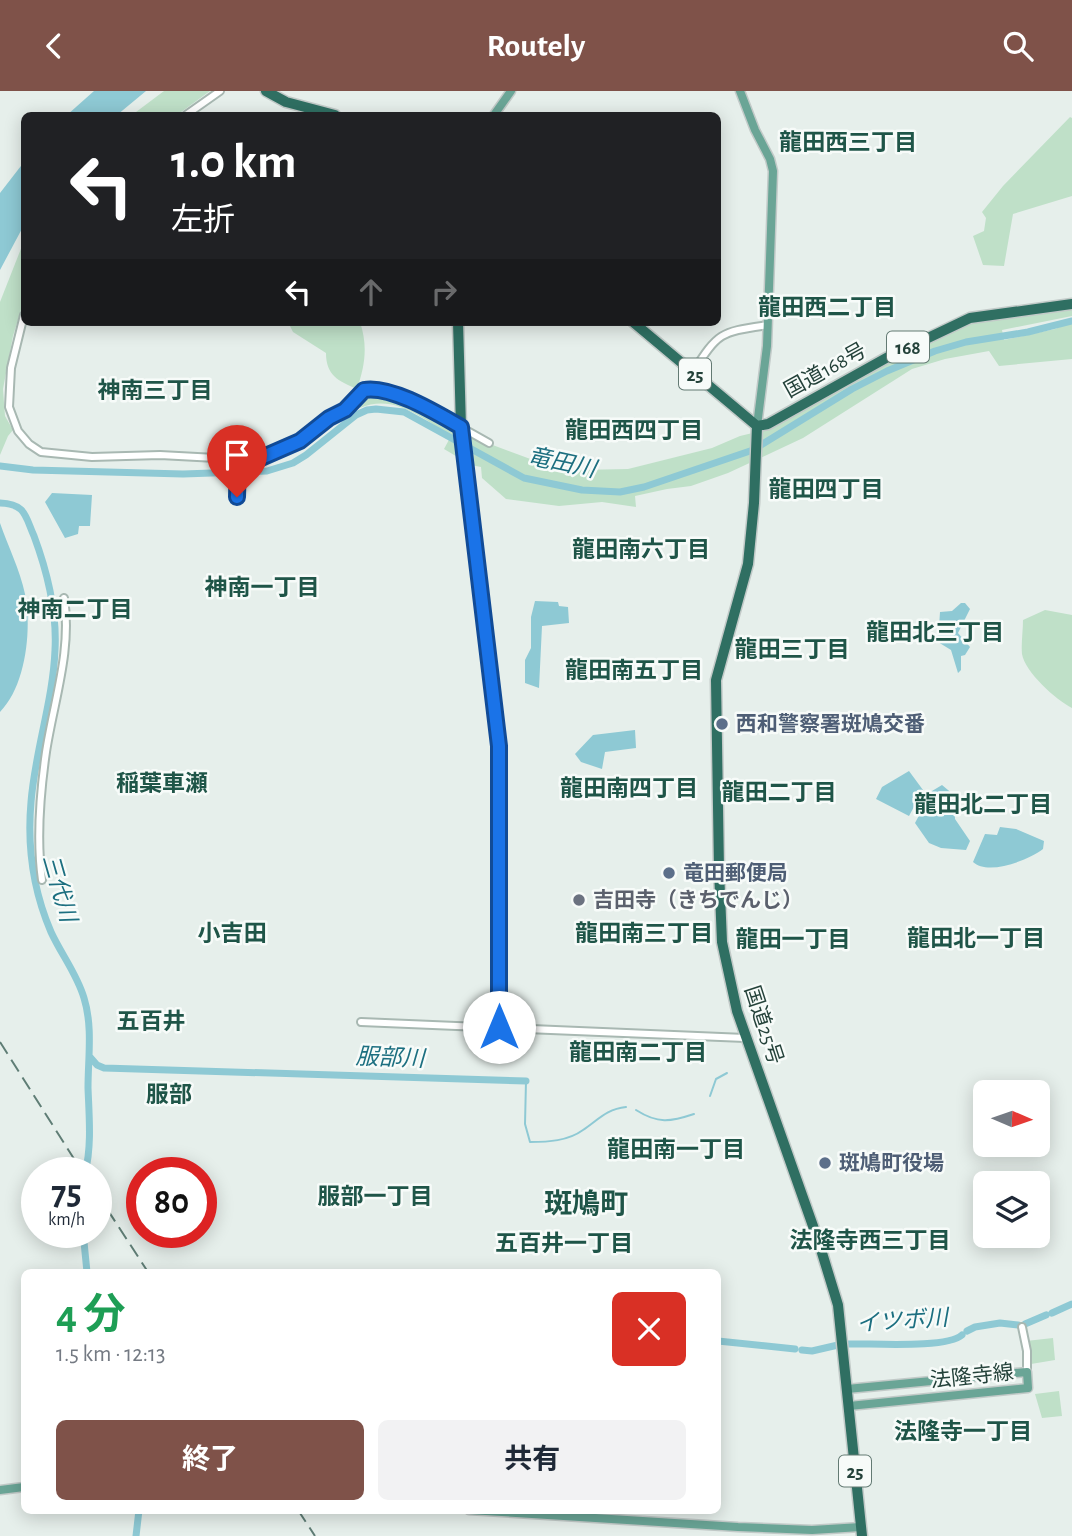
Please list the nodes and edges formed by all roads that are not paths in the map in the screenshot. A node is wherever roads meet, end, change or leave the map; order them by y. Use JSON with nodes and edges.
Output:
{"nodes":[{"id":1,"x":220,"y":91,"type":"edge"},
{"id":2,"x":266,"y":91,"type":"edge"},
{"id":3,"x":510,"y":91,"type":"edge"},
{"id":4,"x":740,"y":91,"type":"edge"},
{"id":5,"x":190,"y":112,"type":"edge"},
{"id":6,"x":324,"y":112,"type":"edge"},
{"id":7,"x":496,"y":112,"type":"edge"},
{"id":8,"x":1072,"y":304,"type":"edge"},
{"id":9,"x":768,"y":325,"type":"junction"},
{"id":10,"x":21,"y":326,"type":"edge"},
{"id":11,"x":458,"y":326,"type":"edge"},
{"id":12,"x":638,"y":326,"type":"edge"},
{"id":13,"x":693,"y":372,"type":"junction"},
{"id":14,"x":461,"y":430,"type":"junction"},
{"id":15,"x":757,"y":431,"type":"junction"},
{"id":16,"x":239,"y":436,"type":"dead end"},
{"id":17,"x":489,"y":443,"type":"dead end"},
{"id":18,"x":238,"y":460,"type":"junction"},
{"id":19,"x":237,"y":497,"type":"dead end"},
{"id":20,"x":64,"y":598,"type":"dead end"},
{"id":21,"x":42,"y":880,"type":"dead end"},
{"id":22,"x":361,"y":1022,"type":"dead end"},
{"id":23,"x":499,"y":1027,"type":"junction"},
{"id":24,"x":745,"y":1038,"type":"junction"},
{"id":25,"x":1022,"y":1327,"type":"dead end"},
{"id":26,"x":1027,"y":1372,"type":"junction"},
{"id":27,"x":848,"y":1389,"type":"junction"},
{"id":28,"x":849,"y":1406,"type":"junction"},
{"id":29,"x":21,"y":1487,"type":"edge"},
{"id":30,"x":0,"y":1490,"type":"edge"},
{"id":31,"x":532,"y":1514,"type":"edge"},
{"id":32,"x":861,"y":1532,"type":"edge"}],
"edges":[{"from":1,"to":5,"type":"street"},
{"from":2,"to":6,"type":"highway"},
{"from":3,"to":7,"type":"main road"},
{"from":4,"to":9,"type":"main road"},
{"from":8,"to":15,"type":"highway","name":"国道168号","number":"168"},
{"from":9,"to":13,"type":"street"},
{"from":9,"to":15,"type":"main road"},
{"from":10,"to":18,"type":"street"},
{"from":11,"to":14,"type":"highway"},
{"from":12,"to":13,"type":"highway","number":"25"},
{"from":13,"to":15,"type":"highway","number":"25"},
{"from":14,"to":17,"type":"street"},
{"from":14,"to":18,"type":"street"},
{"from":14,"to":23,"type":"highway"},
{"from":15,"to":24,"type":"highway","name":"国道25号","number":"25"},
{"from":16,"to":18,"type":"street"},
{"from":18,"to":19,"type":"street"},
{"from":20,"to":21,"type":"street"},
{"from":22,"to":23,"type":"street"},
{"from":23,"to":24,"type":"street"},
{"from":24,"to":27,"type":"highway","name":"国道25号","number":"25"},
{"from":25,"to":26,"type":"street"},
{"from":26,"to":27,"type":"main road","name":"法隆寺線"},
{"from":26,"to":28,"type":"main road","name":"法隆寺線"},
{"from":27,"to":28,"type":"highway","name":"国道25号","number":"25"},
{"from":28,"to":32,"type":"highway","name":"国道25号","number":"25"},
{"from":29,"to":30,"type":"main road"},
{"from":31,"to":32,"type":"main road"}]}
